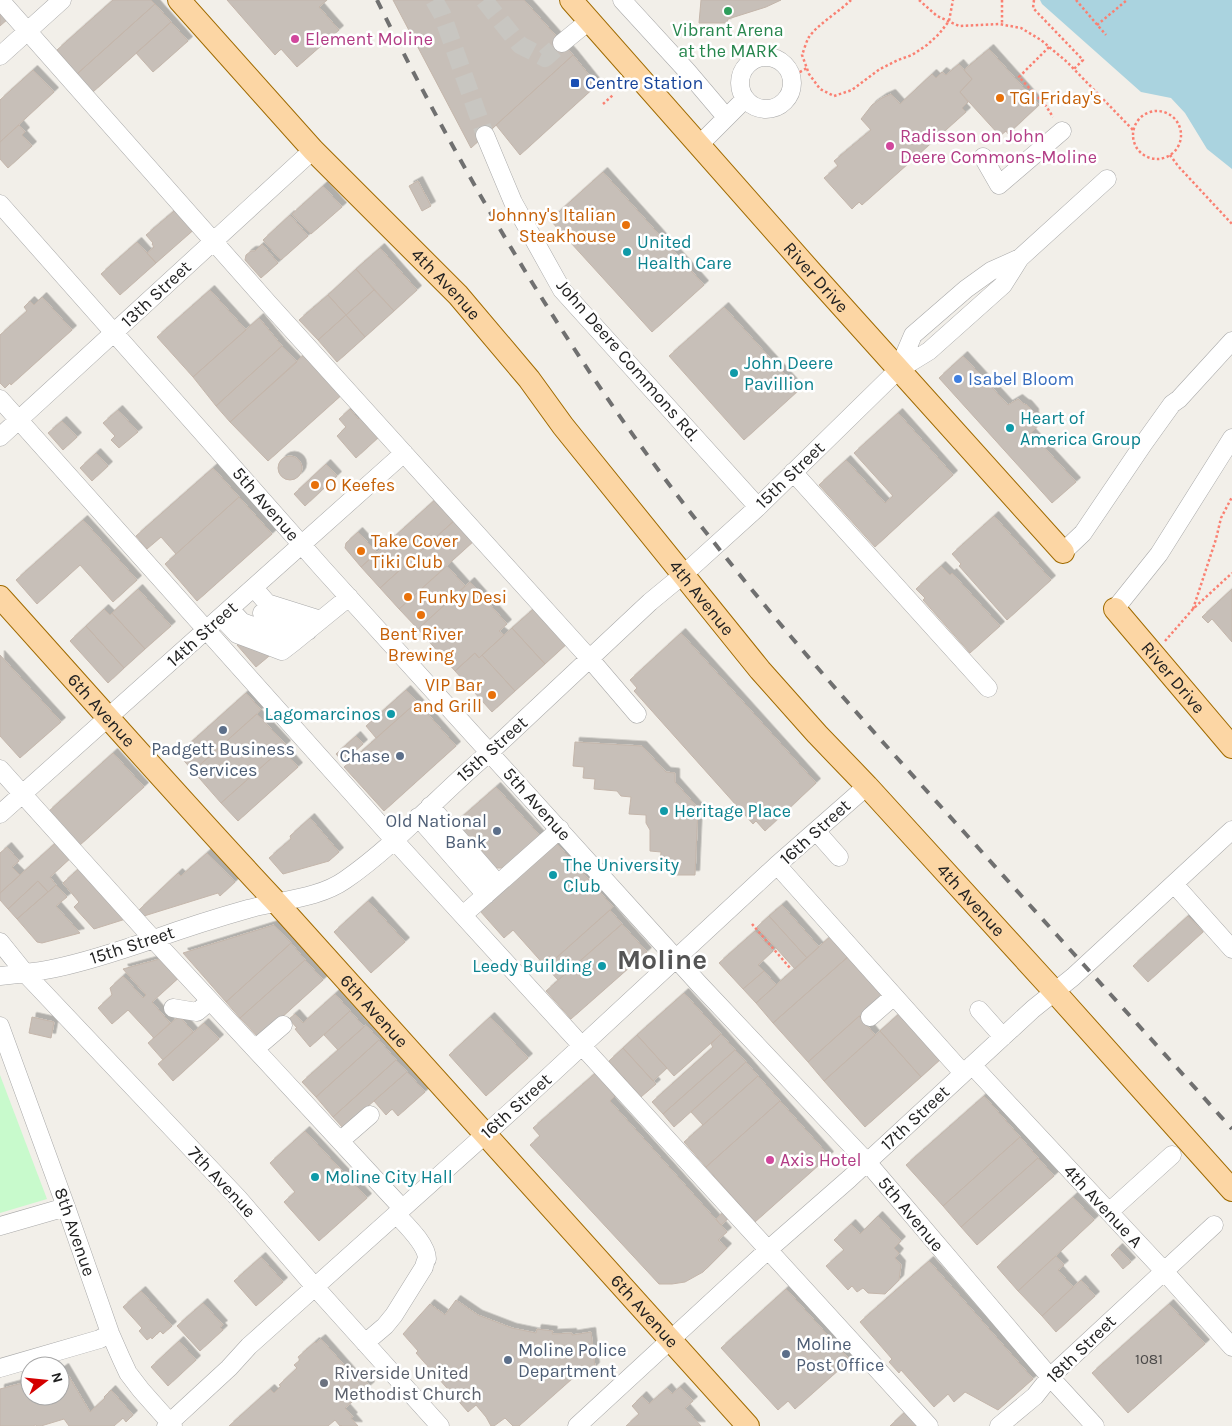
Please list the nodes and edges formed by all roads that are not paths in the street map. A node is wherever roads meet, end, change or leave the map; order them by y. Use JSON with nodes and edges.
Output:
{"nodes":[{"id":1,"x":0,"y":0,"type":"edge"},
{"id":2,"x":62,"y":0,"type":"edge"},
{"id":3,"x":179,"y":0,"type":"edge"},
{"id":4,"x":571,"y":0,"type":"edge"},
{"id":5,"x":622,"y":0,"type":"edge"},
{"id":6,"x":590,"y":20,"type":"junction"},
{"id":7,"x":28,"y":31,"type":"junction"},
{"id":8,"x":562,"y":43,"type":"tunnel mouth"},
{"id":9,"x":0,"y":56,"type":"edge"},
{"id":10,"x":745,"y":99,"type":"junction"},
{"id":11,"x":726,"y":118,"type":"junction"},
{"id":12,"x":1062,"y":131,"type":"road end"},
{"id":13,"x":481,"y":140,"type":"tunnel mouth"},
{"id":14,"x":699,"y":145,"type":"junction"},
{"id":15,"x":313,"y":150,"type":"junction"},
{"id":16,"x":983,"y":157,"type":"dead end"},
{"id":17,"x":1106,"y":179,"type":"dead end"},
{"id":18,"x":0,"y":204,"type":"edge"},
{"id":19,"x":214,"y":241,"type":"junction"},
{"id":20,"x":114,"y":332,"type":"junction"},
{"id":21,"x":1232,"y":341,"type":"edge"},
{"id":22,"x":898,"y":370,"type":"junction"},
{"id":23,"x":0,"y":399,"type":"edge"},
{"id":24,"x":19,"y":420,"type":"junction"},
{"id":25,"x":0,"y":437,"type":"edge"},
{"id":26,"x":1232,"y":438,"type":"edge"},
{"id":27,"x":404,"y":453,"type":"junction"},
{"id":28,"x":793,"y":472,"type":"junction"},
{"id":29,"x":758,"y":507,"type":"junction"},
{"id":30,"x":302,"y":545,"type":"junction"},
{"id":31,"x":1063,"y":552,"type":"joint"},
{"id":32,"x":684,"y":574,"type":"junction"},
{"id":33,"x":249,"y":592,"type":"junction"},
{"id":34,"x":0,"y":596,"type":"edge"},
{"id":35,"x":349,"y":597,"type":"junction"},
{"id":36,"x":1115,"y":609,"type":"joint"},
{"id":37,"x":225,"y":613,"type":"junction"},
{"id":38,"x":206,"y":630,"type":"junction"},
{"id":39,"x":308,"y":630,"type":"junction"},
{"id":40,"x":590,"y":659,"type":"junction"},
{"id":41,"x":988,"y":688,"type":"dead end"},
{"id":42,"x":637,"y":714,"type":"dead end"},
{"id":43,"x":108,"y":718,"type":"junction"},
{"id":44,"x":1232,"y":747,"type":"edge"},
{"id":45,"x":490,"y":752,"type":"junction"},
{"id":46,"x":0,"y":768,"type":"edge"},
{"id":47,"x":867,"y":786,"type":"junction"},
{"id":48,"x":23,"y":794,"type":"junction"},
{"id":49,"x":0,"y":814,"type":"edge"},
{"id":50,"x":421,"y":815,"type":"junction"},
{"id":51,"x":560,"y":829,"type":"junction"},
{"id":52,"x":1232,"y":830,"type":"edge"},
{"id":53,"x":816,"y":831,"type":"junction"},
{"id":54,"x":394,"y":840,"type":"junction"},
{"id":55,"x":839,"y":856,"type":"dead end"},
{"id":56,"x":777,"y":865,"type":"junction"},
{"id":57,"x":1174,"y":884,"type":"junction"},
{"id":58,"x":489,"y":892,"type":"junction"},
{"id":59,"x":278,"y":903,"type":"junction"},
{"id":60,"x":463,"y":916,"type":"junction"},
{"id":61,"x":153,"y":939,"type":"junction"},
{"id":62,"x":0,"y":942,"type":"edge"},
{"id":63,"x":1232,"y":949,"type":"edge"},
{"id":64,"x":677,"y":959,"type":"junction"},
{"id":65,"x":26,"y":973,"type":"junction"},
{"id":66,"x":0,"y":976,"type":"edge"},
{"id":67,"x":0,"y":989,"type":"edge"},
{"id":68,"x":1054,"y":991,"type":"junction"},
{"id":69,"x":894,"y":996,"type":"junction"},
{"id":70,"x":210,"y":1001,"type":"junction"},
{"id":71,"x":173,"y":1008,"type":"dead end"},
{"id":72,"x":979,"y":1010,"type":"dead end"},
{"id":73,"x":870,"y":1017,"type":"dead end"},
{"id":74,"x":283,"y":1025,"type":"dead end"},
{"id":75,"x":0,"y":1026,"type":"edge"},
{"id":76,"x":1003,"y":1037,"type":"junction"},
{"id":77,"x":582,"y":1046,"type":"junction"},
{"id":78,"x":255,"y":1049,"type":"junction"},
{"id":79,"x":968,"y":1069,"type":"junction"},
{"id":80,"x":370,"y":1115,"type":"dead end"},
{"id":81,"x":485,"y":1134,"type":"junction"},
{"id":82,"x":340,"y":1141,"type":"junction"},
{"id":83,"x":1172,"y":1155,"type":"dead end"},
{"id":84,"x":867,"y":1162,"type":"junction"},
{"id":85,"x":1232,"y":1190,"type":"edge"},
{"id":86,"x":66,"y":1207,"type":"junction"},
{"id":87,"x":399,"y":1211,"type":"junction"},
{"id":88,"x":1109,"y":1212,"type":"junction"},
{"id":89,"x":1214,"y":1225,"type":"dead end"},
{"id":90,"x":0,"y":1226,"type":"edge"},
{"id":91,"x":769,"y":1249,"type":"junction"},
{"id":92,"x":1164,"y":1271,"type":"junction"},
{"id":93,"x":315,"y":1287,"type":"junction"},
{"id":94,"x":110,"y":1333,"type":"junction"},
{"id":95,"x":670,"y":1340,"type":"junction"},
{"id":96,"x":365,"y":1343,"type":"junction"},
{"id":97,"x":1231,"y":1343,"type":"edge"},
{"id":98,"x":0,"y":1368,"type":"edge"},
{"id":99,"x":1050,"y":1377,"type":"junction"},
{"id":100,"x":169,"y":1425,"type":"edge"},
{"id":101,"x":440,"y":1426,"type":"edge"},
{"id":102,"x":577,"y":1426,"type":"edge"},
{"id":103,"x":748,"y":1426,"type":"edge"},
{"id":104,"x":929,"y":1426,"type":"edge"},
{"id":105,"x":999,"y":1426,"type":"edge"},
{"id":106,"x":1095,"y":1426,"type":"edge"}],
"edges":[{"from":1,"to":7,"type":"street"},
{"from":2,"to":7,"type":"street"},
{"from":3,"to":15,"type":"main road","name":"4th Avenue"},
{"from":4,"to":6,"type":"main road","name":"River Drive"},
{"from":5,"to":11,"type":"street"},
{"from":6,"to":8,"type":"street"},
{"from":6,"to":14,"type":"main road","name":"River Drive"},
{"from":7,"to":9,"type":"street"},
{"from":7,"to":19,"type":"street"},
{"from":10,"to":10,"type":"street"},
{"from":10,"to":11,"type":"street"},
{"from":11,"to":14,"type":"street"},
{"from":12,"to":16,"type":"street"},
{"from":13,"to":29,"type":"street","name":"John Deere Commons Rd."},
{"from":14,"to":22,"type":"main road","name":"River Drive"},
{"from":15,"to":19,"type":"street","name":"13th Street"},
{"from":15,"to":32,"type":"main road","name":"4th Avenue"},
{"from":17,"to":22,"type":"street","name":"15th Street"},
{"from":18,"to":20,"type":"street","name":"5th Avenue"},
{"from":19,"to":20,"type":"street","name":"13th Street"},
{"from":19,"to":27,"type":"street"},
{"from":20,"to":24,"type":"street","name":"13th Street"},
{"from":20,"to":30,"type":"street","name":"5th Avenue"},
{"from":21,"to":31,"type":"street"},
{"from":22,"to":28,"type":"street","name":"15th Street"},
{"from":22,"to":31,"type":"main road","name":"River Drive"},
{"from":23,"to":24,"type":"street"},
{"from":24,"to":25,"type":"street","name":"13th Street"},
{"from":24,"to":38,"type":"street"},
{"from":26,"to":36,"type":"street"},
{"from":27,"to":30,"type":"street","name":"14th Street"},
{"from":27,"to":40,"type":"street"},
{"from":28,"to":29,"type":"street","name":"15th Street"},
{"from":28,"to":41,"type":"street"},
{"from":29,"to":32,"type":"street","name":"15th Street"},
{"from":30,"to":33,"type":"street","name":"14th Street"},
{"from":30,"to":35,"type":"street","name":"5th Avenue"},
{"from":32,"to":40,"type":"street","name":"15th Street"},
{"from":32,"to":47,"type":"main road","name":"4th Avenue"},
{"from":33,"to":37,"type":"street","name":"14th Street"},
{"from":33,"to":39,"type":"street"},
{"from":34,"to":43,"type":"main road","name":"6th Avenue"},
{"from":35,"to":39,"type":"street"},
{"from":35,"to":45,"type":"street","name":"5th Avenue"},
{"from":36,"to":44,"type":"main road","name":"River Drive"},
{"from":37,"to":38,"type":"street","name":"14th Street"},
{"from":37,"to":39,"type":"street"},
{"from":38,"to":43,"type":"street","name":"14th Street"},
{"from":38,"to":54,"type":"street"},
{"from":40,"to":42,"type":"street"},
{"from":40,"to":45,"type":"street","name":"15th Street"},
{"from":43,"to":48,"type":"street","name":"14th Street"},
{"from":43,"to":59,"type":"main road","name":"6th Avenue"},
{"from":45,"to":50,"type":"street","name":"15th Street"},
{"from":45,"to":51,"type":"street","name":"5th Avenue"},
{"from":46,"to":48,"type":"street"},
{"from":47,"to":53,"type":"street","name":"16th Street"},
{"from":47,"to":68,"type":"main road","name":"4th Avenue"},
{"from":48,"to":49,"type":"street","name":"14th Street"},
{"from":48,"to":61,"type":"street"},
{"from":50,"to":54,"type":"street","name":"15th Street"},
{"from":50,"to":58,"type":"street"},
{"from":50,"to":58,"type":"street"},
{"from":51,"to":58,"type":"street"},
{"from":51,"to":64,"type":"street","name":"5th Avenue"},
{"from":52,"to":57,"type":"street","name":"17th Street"},
{"from":53,"to":55,"type":"street"},
{"from":53,"to":56,"type":"street","name":"16th Street"},
{"from":54,"to":59,"type":"street","name":"15th Street"},
{"from":54,"to":60,"type":"street"},
{"from":56,"to":64,"type":"street","name":"16th Street"},
{"from":56,"to":69,"type":"street","name":"4th Avenue A"},
{"from":57,"to":63,"type":"street"},
{"from":57,"to":68,"type":"street","name":"17th Street"},
{"from":58,"to":60,"type":"street"},
{"from":59,"to":61,"type":"street","name":"15th Street"},
{"from":59,"to":81,"type":"main road","name":"6th Avenue"},
{"from":60,"to":77,"type":"street"},
{"from":61,"to":65,"type":"street","name":"15th Street"},
{"from":61,"to":70,"type":"street"},
{"from":62,"to":65,"type":"street","name":"7th Avenue"},
{"from":64,"to":77,"type":"street","name":"16th Street"},
{"from":64,"to":84,"type":"street","name":"5th Avenue"},
{"from":65,"to":66,"type":"street","name":"15th Street"},
{"from":65,"to":67,"type":"street"},
{"from":65,"to":93,"type":"street","name":"7th Avenue"},
{"from":68,"to":76,"type":"street","name":"17th Street"},
{"from":68,"to":85,"type":"main road","name":"4th Avenue"},
{"from":69,"to":73,"type":"street"},
{"from":69,"to":79,"type":"street","name":"4th Avenue A"},
{"from":70,"to":71,"type":"street"},
{"from":70,"to":78,"type":"street"},
{"from":72,"to":76,"type":"street"},
{"from":74,"to":78,"type":"street"},
{"from":75,"to":86,"type":"street","name":"8th Avenue"},
{"from":76,"to":79,"type":"street","name":"17th Street"},
{"from":77,"to":81,"type":"street","name":"16th Street"},
{"from":77,"to":91,"type":"street"},
{"from":78,"to":82,"type":"street"},
{"from":79,"to":84,"type":"street","name":"17th Street"},
{"from":79,"to":88,"type":"street","name":"4th Avenue A"},
{"from":80,"to":82,"type":"street"},
{"from":81,"to":87,"type":"street","name":"16th Street"},
{"from":81,"to":95,"type":"main road","name":"6th Avenue"},
{"from":82,"to":87,"type":"street"},
{"from":83,"to":88,"type":"street"},
{"from":84,"to":91,"type":"street","name":"17th Street"},
{"from":84,"to":99,"type":"street","name":"5th Avenue"},
{"from":86,"to":90,"type":"street"},
{"from":86,"to":94,"type":"street","name":"8th Avenue"},
{"from":87,"to":93,"type":"street","name":"16th Street"},
{"from":87,"to":96,"type":"street"},
{"from":88,"to":92,"type":"street","name":"4th Avenue A"},
{"from":89,"to":92,"type":"street","name":"18th Street"},
{"from":91,"to":95,"type":"street","name":"17th Street"},
{"from":91,"to":104,"type":"street"},
{"from":92,"to":97,"type":"street","name":"4th Avenue A"},
{"from":92,"to":99,"type":"street","name":"18th Street"},
{"from":93,"to":96,"type":"street","name":"7th Avenue"},
{"from":93,"to":100,"type":"street","name":"16th Street"},
{"from":94,"to":98,"type":"street"},
{"from":94,"to":100,"type":"street","name":"8th Avenue"},
{"from":95,"to":102,"type":"street","name":"17th Street"},
{"from":95,"to":103,"type":"main road","name":"6th Avenue"},
{"from":96,"to":101,"type":"street","name":"7th Avenue"},
{"from":99,"to":105,"type":"street","name":"18th Street"},
{"from":99,"to":106,"type":"street","name":"5th Avenue"}]}
